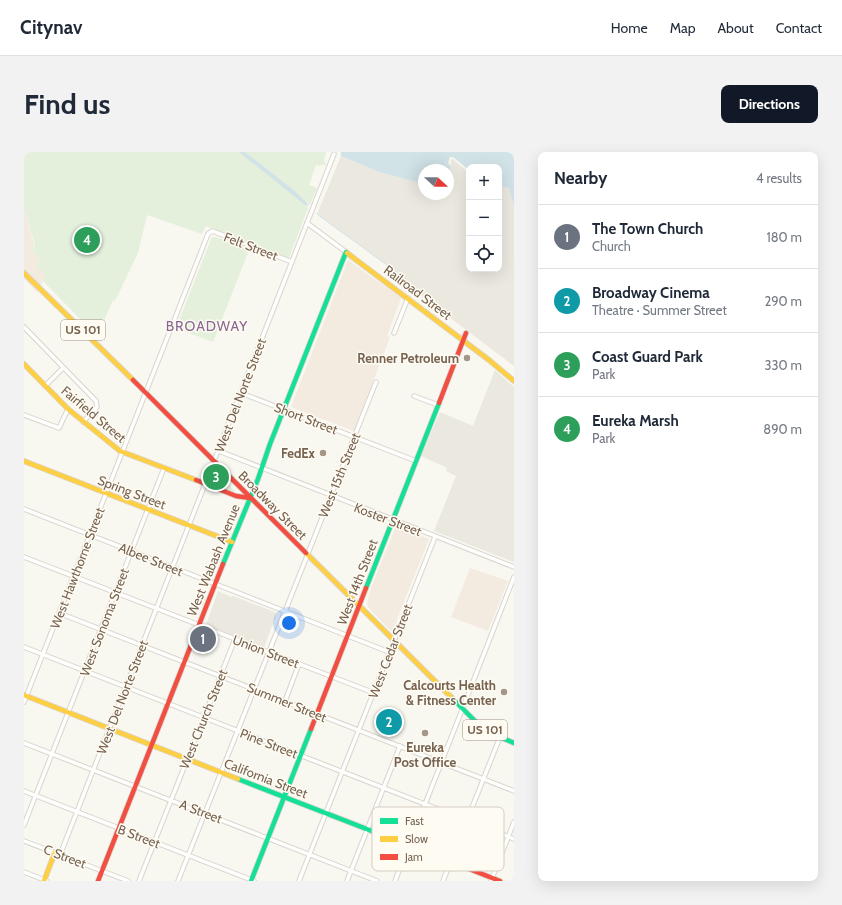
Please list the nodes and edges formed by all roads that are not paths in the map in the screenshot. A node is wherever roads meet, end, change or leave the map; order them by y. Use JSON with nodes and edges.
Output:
{"nodes":[{"id":1,"x":334,"y":154,"type":"dead end"},
{"id":2,"x":307,"y":223,"type":"junction"},
{"id":3,"x":210,"y":232,"type":"joint"},
{"id":4,"x":346,"y":252,"type":"junction"},
{"id":5,"x":292,"y":262,"type":"junction"},
{"id":6,"x":24,"y":273,"type":"edge"},
{"id":7,"x":408,"y":298,"type":"junction"},
{"id":8,"x":24,"y":327,"type":"edge"},
{"id":9,"x":394,"y":333,"type":"dead end"},
{"id":10,"x":466,"y":334,"type":"dead end"},
{"id":11,"x":463,"y":340,"type":"junction"},
{"id":12,"x":24,"y":364,"type":"edge"},
{"id":13,"x":63,"y":368,"type":"junction"},
{"id":14,"x":514,"y":381,"type":"edge"},
{"id":15,"x":376,"y":382,"type":"dead end"},
{"id":16,"x":45,"y":386,"type":"junction"},
{"id":17,"x":146,"y":393,"type":"junction"},
{"id":18,"x":241,"y":393,"type":"junction"},
{"id":19,"x":414,"y":396,"type":"dead end"},
{"id":20,"x":438,"y":405,"type":"junction"},
{"id":21,"x":68,"y":409,"type":"junction"},
{"id":22,"x":284,"y":410,"type":"junction"},
{"id":23,"x":24,"y":414,"type":"edge"},
{"id":24,"x":83,"y":422,"type":"junction"},
{"id":25,"x":354,"y":437,"type":"junction"},
{"id":26,"x":219,"y":451,"type":"junction"},
{"id":27,"x":122,"y":452,"type":"junction"},
{"id":28,"x":24,"y":461,"type":"edge"},
{"id":29,"x":416,"y":461,"type":"junction"},
{"id":30,"x":214,"y":462,"type":"junction"},
{"id":31,"x":164,"y":468,"type":"junction"},
{"id":32,"x":261,"y":468,"type":"junction"},
{"id":33,"x":206,"y":484,"type":"junction"},
{"id":34,"x":106,"y":493,"type":"junction"},
{"id":35,"x":331,"y":496,"type":"junction"},
{"id":36,"x":250,"y":498,"type":"junction"},
{"id":37,"x":24,"y":509,"type":"edge"},
{"id":38,"x":148,"y":509,"type":"junction"},
{"id":39,"x":393,"y":521,"type":"junction"},
{"id":40,"x":189,"y":526,"type":"junction"},
{"id":41,"x":89,"y":535,"type":"junction"},
{"id":42,"x":435,"y":537,"type":"junction"},
{"id":43,"x":232,"y":542,"type":"junction"},
{"id":44,"x":131,"y":551,"type":"junction"},
{"id":45,"x":308,"y":555,"type":"junction"},
{"id":46,"x":24,"y":557,"type":"edge"},
{"id":47,"x":173,"y":568,"type":"junction"},
{"id":48,"x":514,"y":568,"type":"edge"},
{"id":49,"x":74,"y":576,"type":"junction"},
{"id":50,"x":514,"y":577,"type":"edge"},
{"id":51,"x":215,"y":584,"type":"junction"},
{"id":52,"x":115,"y":593,"type":"junction"},
{"id":53,"x":359,"y":606,"type":"junction"},
{"id":54,"x":157,"y":609,"type":"junction"},
{"id":55,"x":59,"y":612,"type":"junction"},
{"id":56,"x":285,"y":612,"type":"junction"},
{"id":57,"x":199,"y":626,"type":"junction"},
{"id":58,"x":101,"y":629,"type":"junction"},
{"id":59,"x":348,"y":636,"type":"junction"},
{"id":60,"x":234,"y":639,"type":"junction"},
{"id":61,"x":394,"y":641,"type":"junction"},
{"id":62,"x":142,"y":645,"type":"junction"},
{"id":63,"x":24,"y":647,"type":"edge"},
{"id":64,"x":269,"y":652,"type":"junction"},
{"id":65,"x":389,"y":652,"type":"junction"},
{"id":66,"x":43,"y":654,"type":"junction"},
{"id":67,"x":185,"y":662,"type":"junction"},
{"id":68,"x":299,"y":664,"type":"junction"},
{"id":69,"x":84,"y":671,"type":"junction"},
{"id":70,"x":220,"y":676,"type":"junction"},
{"id":71,"x":331,"y":677,"type":"junction"},
{"id":72,"x":126,"y":687,"type":"junction"},
{"id":73,"x":255,"y":689,"type":"junction"},
{"id":74,"x":374,"y":693,"type":"junction"},
{"id":75,"x":25,"y":695,"type":"edge"},
{"id":76,"x":285,"y":701,"type":"junction"},
{"id":77,"x":24,"y":702,"type":"edge"},
{"id":78,"x":169,"y":704,"type":"junction"},
{"id":79,"x":462,"y":708,"type":"junction"},
{"id":80,"x":68,"y":712,"type":"junction"},
{"id":81,"x":317,"y":714,"type":"junction"},
{"id":82,"x":204,"y":717,"type":"junction"},
{"id":83,"x":110,"y":728,"type":"junction"},
{"id":84,"x":359,"y":730,"type":"junction"},
{"id":85,"x":238,"y":731,"type":"junction"},
{"id":86,"x":500,"y":737,"type":"junction"},
{"id":87,"x":24,"y":742,"type":"edge"},
{"id":88,"x":514,"y":743,"type":"edge"},
{"id":89,"x":153,"y":745,"type":"junction"},
{"id":90,"x":400,"y":746,"type":"junction"},
{"id":91,"x":52,"y":753,"type":"junction"},
{"id":92,"x":301,"y":755,"type":"junction"},
{"id":93,"x":187,"y":758,"type":"junction"},
{"id":94,"x":441,"y":763,"type":"junction"},
{"id":95,"x":93,"y":770,"type":"junction"},
{"id":96,"x":343,"y":771,"type":"junction"},
{"id":97,"x":222,"y":772,"type":"junction"},
{"id":98,"x":483,"y":779,"type":"junction"},
{"id":99,"x":136,"y":787,"type":"junction"},
{"id":100,"x":384,"y":788,"type":"junction"},
{"id":101,"x":24,"y":791,"type":"edge"},
{"id":102,"x":514,"y":791,"type":"edge"},
{"id":103,"x":36,"y":796,"type":"junction"},
{"id":104,"x":284,"y":796,"type":"junction"},
{"id":105,"x":171,"y":800,"type":"junction"},
{"id":106,"x":425,"y":804,"type":"junction"},
{"id":107,"x":377,"y":807,"type":"edge"},
{"id":108,"x":424,"y":807,"type":"edge"},
{"id":109,"x":433,"y":807,"type":"edge"},
{"id":110,"x":472,"y":807,"type":"edge"},
{"id":111,"x":77,"y":812,"type":"junction"},
{"id":112,"x":206,"y":813,"type":"junction"},
{"id":113,"x":326,"y":813,"type":"junction"},
{"id":114,"x":372,"y":819,"type":"edge"},
{"id":115,"x":514,"y":822,"type":"edge"},
{"id":116,"x":24,"y":825,"type":"edge"},
{"id":117,"x":120,"y":829,"type":"junction"},
{"id":118,"x":368,"y":829,"type":"junction"},
{"id":119,"x":372,"y":831,"type":"edge"},
{"id":120,"x":504,"y":834,"type":"edge"},
{"id":121,"x":508,"y":836,"type":"junction"},
{"id":122,"x":268,"y":838,"type":"junction"},
{"id":123,"x":514,"y":839,"type":"edge"},
{"id":124,"x":24,"y":840,"type":"edge"},
{"id":125,"x":154,"y":842,"type":"junction"},
{"id":126,"x":504,"y":846,"type":"edge"},
{"id":127,"x":55,"y":852,"type":"junction"},
{"id":128,"x":310,"y":854,"type":"junction"},
{"id":129,"x":60,"y":855,"type":"junction"},
{"id":130,"x":189,"y":856,"type":"junction"},
{"id":131,"x":103,"y":871,"type":"junction"},
{"id":132,"x":351,"y":871,"type":"junction"},
{"id":133,"x":399,"y":871,"type":"edge"},
{"id":134,"x":447,"y":871,"type":"edge"},
{"id":135,"x":472,"y":871,"type":"edge"},
{"id":136,"x":24,"y":872,"type":"edge"},
{"id":137,"x":491,"y":879,"type":"edge"},
{"id":138,"x":45,"y":881,"type":"edge"},
{"id":139,"x":98,"y":881,"type":"edge"},
{"id":140,"x":128,"y":881,"type":"edge"},
{"id":141,"x":139,"y":881,"type":"edge"},
{"id":142,"x":178,"y":881,"type":"edge"},
{"id":143,"x":252,"y":881,"type":"edge"},
{"id":144,"x":300,"y":881,"type":"edge"},
{"id":145,"x":347,"y":881,"type":"edge"},
{"id":146,"x":377,"y":881,"type":"edge"},
{"id":147,"x":395,"y":881,"type":"edge"},
{"id":148,"x":443,"y":881,"type":"edge"},
{"id":149,"x":500,"y":881,"type":"edge"}],
"edges":[{"from":1,"to":2,"type":"street","name":"West Del Norte Street"},
{"from":2,"to":4,"type":"street","name":"Railroad Street"},
{"from":2,"to":5,"type":"street","name":"West Del Norte Street"},
{"from":3,"to":5,"type":"street","name":"Felt Street"},
{"from":3,"to":17,"type":"street","name":"West Hawthorne Street"},
{"from":4,"to":7,"type":"main road","name":"Railroad Street"},
{"from":4,"to":22,"type":"main road","name":"West Wabash Avenue"},
{"from":5,"to":18,"type":"street","name":"West Del Norte Street"},
{"from":6,"to":17,"type":"main road","name":"Broadway Street","number":"US 101"},
{"from":7,"to":9,"type":"street"},
{"from":7,"to":11,"type":"main road","name":"Railroad Street"},
{"from":8,"to":13,"type":"street"},
{"from":10,"to":11,"type":"main road","name":"West 14th Street"},
{"from":11,"to":14,"type":"main road","name":"Railroad Street"},
{"from":11,"to":20,"type":"main road","name":"West 14th Street"},
{"from":12,"to":16,"type":"main road","name":"Fairfield Street"},
{"from":13,"to":16,"type":"street"},
{"from":13,"to":24,"type":"street"},
{"from":15,"to":25,"type":"street","name":"West 15th Street"},
{"from":16,"to":21,"type":"main road","name":"Fairfield Street"},
{"from":17,"to":27,"type":"street","name":"West Hawthorne Street"},
{"from":17,"to":30,"type":"main road","name":"Broadway Street","number":"US 101"},
{"from":18,"to":22,"type":"street","name":"Short Street"},
{"from":18,"to":26,"type":"street","name":"West Del Norte Street"},
{"from":19,"to":20,"type":"street"},
{"from":20,"to":29,"type":"main road","name":"West 14th Street"},
{"from":21,"to":23,"type":"street"},
{"from":21,"to":24,"type":"main road","name":"Fairfield Street"},
{"from":22,"to":25,"type":"street","name":"Short Street"},
{"from":22,"to":32,"type":"main road","name":"West Wabash Avenue"},
{"from":24,"to":27,"type":"main road","name":"Fairfield Street"},
{"from":25,"to":29,"type":"street","name":"Short Street"},
{"from":25,"to":35,"type":"street","name":"West 15th Street"},
{"from":26,"to":30,"type":"street","name":"West Del Norte Street"},
{"from":26,"to":32,"type":"street","name":"Koster Street"},
{"from":27,"to":31,"type":"main road","name":"Fairfield Street"},
{"from":27,"to":34,"type":"street","name":"West Hawthorne Street"},
{"from":28,"to":34,"type":"main road","name":"Spring Street"},
{"from":29,"to":39,"type":"main road","name":"West 14th Street"},
{"from":30,"to":33,"type":"street","name":"West Del Norte Street"},
{"from":30,"to":36,"type":"main road","name":"Broadway Street","number":"US 101"},
{"from":31,"to":33,"type":"main road","name":"Fairfield Street"},
{"from":31,"to":38,"type":"street","name":"West Sonoma Street"},
{"from":32,"to":35,"type":"street","name":"Koster Street"},
{"from":32,"to":36,"type":"main road","name":"West Wabash Avenue"},
{"from":33,"to":36,"type":"main road","name":"Fairfield Street"},
{"from":33,"to":40,"type":"street","name":"West Del Norte Street"},
{"from":34,"to":38,"type":"main road","name":"Spring Street"},
{"from":34,"to":41,"type":"street","name":"West Hawthorne Street"},
{"from":35,"to":39,"type":"street","name":"Koster Street"},
{"from":35,"to":45,"type":"street","name":"West 15th Street"},
{"from":36,"to":43,"type":"main road","name":"West Wabash Avenue"},
{"from":36,"to":45,"type":"main road","name":"Broadway Street","number":"US 101"},
{"from":37,"to":41,"type":"street","name":"Albee Street"},
{"from":38,"to":40,"type":"main road","name":"Spring Street"},
{"from":38,"to":44,"type":"street","name":"West Sonoma Street"},
{"from":39,"to":42,"type":"street","name":"Koster Street"},
{"from":39,"to":53,"type":"main road","name":"West 14th Street"},
{"from":40,"to":43,"type":"main road","name":"Spring Street"},
{"from":40,"to":47,"type":"street","name":"West Del Norte Street"},
{"from":41,"to":44,"type":"street","name":"Albee Street"},
{"from":41,"to":49,"type":"street","name":"West Hawthorne Street"},
{"from":42,"to":48,"type":"street","name":"Koster Street"},
{"from":42,"to":61,"type":"street","name":"West Cedar Street"},
{"from":43,"to":51,"type":"main road","name":"West Wabash Avenue"},
{"from":44,"to":47,"type":"street","name":"Albee Street"},
{"from":44,"to":52,"type":"street","name":"West Sonoma Street"},
{"from":45,"to":53,"type":"main road","name":"Broadway Street","number":"US 101"},
{"from":45,"to":56,"type":"street","name":"West 15th Street"},
{"from":46,"to":49,"type":"street","name":"Union Street"},
{"from":47,"to":51,"type":"street","name":"Albee Street"},
{"from":47,"to":54,"type":"street","name":"West Del Norte Street"},
{"from":49,"to":52,"type":"street","name":"Union Street"},
{"from":49,"to":55,"type":"street","name":"West Hawthorne Street"},
{"from":50,"to":79,"type":"street"},
{"from":51,"to":56,"type":"street","name":"Albee Street"},
{"from":51,"to":57,"type":"main road","name":"West Wabash Avenue"},
{"from":52,"to":54,"type":"street","name":"Union Street"},
{"from":52,"to":58,"type":"street","name":"West Sonoma Street"},
{"from":53,"to":59,"type":"main road","name":"West 14th Street"},
{"from":53,"to":61,"type":"main road","name":"Broadway Street","number":"US 101"},
{"from":54,"to":57,"type":"street","name":"Union Street"},
{"from":54,"to":62,"type":"street","name":"West Del Norte Street"},
{"from":55,"to":58,"type":"street","name":"Summer Street"},
{"from":55,"to":66,"type":"street","name":"West Hawthorne Street"},
{"from":56,"to":59,"type":"street","name":"Albee Street"},
{"from":56,"to":64,"type":"street","name":"West 15th Street"},
{"from":57,"to":60,"type":"street","name":"Union Street"},
{"from":57,"to":67,"type":"main road","name":"West Wabash Avenue"},
{"from":58,"to":62,"type":"street","name":"Summer Street"},
{"from":58,"to":69,"type":"street","name":"West Sonoma Street"},
{"from":59,"to":65,"type":"street","name":"Albee Street"},
{"from":59,"to":71,"type":"main road","name":"West 14th Street"},
{"from":60,"to":64,"type":"street","name":"Union Street"},
{"from":60,"to":70,"type":"street","name":"West Church Street"},
{"from":61,"to":65,"type":"street","name":"West Cedar Street"},
{"from":61,"to":79,"type":"main road","name":"Broadway Street","number":"US 101"},
{"from":62,"to":67,"type":"street","name":"Summer Street"},
{"from":62,"to":72,"type":"street","name":"West Del Norte Street"},
{"from":63,"to":66,"type":"street","name":"Pine Street"},
{"from":64,"to":68,"type":"street","name":"Union Street"},
{"from":64,"to":73,"type":"street","name":"West 15th Street"},
{"from":65,"to":74,"type":"street","name":"West Cedar Street"},
{"from":66,"to":69,"type":"street","name":"Pine Street"},
{"from":66,"to":75,"type":"street","name":"West Hawthorne Street"},
{"from":67,"to":70,"type":"street","name":"Summer Street"},
{"from":67,"to":78,"type":"main road","name":"West Wabash Avenue"},
{"from":68,"to":71,"type":"street","name":"Union Street"},
{"from":68,"to":76,"type":"street"},
{"from":69,"to":72,"type":"street","name":"Pine Street"},
{"from":69,"to":80,"type":"street","name":"West Sonoma Street"},
{"from":70,"to":73,"type":"street","name":"Summer Street"},
{"from":70,"to":82,"type":"street","name":"West Church Street"},
{"from":71,"to":74,"type":"street","name":"Union Street"},
{"from":71,"to":81,"type":"main road","name":"West 14th Street"},
{"from":72,"to":78,"type":"street","name":"Pine Street"},
{"from":72,"to":83,"type":"street","name":"West Del Norte Street"},
{"from":73,"to":76,"type":"street","name":"Summer Street"},
{"from":73,"to":85,"type":"street","name":"West 15th Street"},
{"from":74,"to":84,"type":"street","name":"West Cedar Street"},
{"from":75,"to":77,"type":"street","name":"West Hawthorne Street"},
{"from":75,"to":80,"type":"main road","name":"California Street"},
{"from":76,"to":81,"type":"street","name":"Summer Street"},
{"from":78,"to":82,"type":"street","name":"Pine Street"},
{"from":78,"to":89,"type":"main road","name":"West Wabash Avenue"},
{"from":79,"to":86,"type":"main road","name":"Broadway Street","number":"US 101"},
{"from":79,"to":94,"type":"street"},
{"from":80,"to":83,"type":"main road","name":"California Street"},
{"from":80,"to":91,"type":"street","name":"West Sonoma Street"},
{"from":81,"to":84,"type":"street","name":"Summer Street"},
{"from":81,"to":92,"type":"main road","name":"West 14th Street"},
{"from":82,"to":85,"type":"street","name":"Pine Street"},
{"from":82,"to":93,"type":"street","name":"West Church Street"},
{"from":83,"to":89,"type":"main road","name":"California Street"},
{"from":83,"to":95,"type":"street","name":"West Del Norte Street"},
{"from":84,"to":90,"type":"street","name":"Summer Street"},
{"from":84,"to":96,"type":"street","name":"West Cedar Street"},
{"from":85,"to":92,"type":"street","name":"Pine Street"},
{"from":85,"to":97,"type":"street","name":"West 15th Street"},
{"from":86,"to":88,"type":"main road","name":"Broadway Street","number":"US 101"},
{"from":86,"to":98,"type":"street"},
{"from":87,"to":91,"type":"street","name":"A Street"},
{"from":89,"to":93,"type":"main road","name":"California Street"},
{"from":89,"to":99,"type":"main road","name":"West Wabash Avenue"},
{"from":90,"to":94,"type":"street","name":"Summer Street"},
{"from":90,"to":100,"type":"street"},
{"from":91,"to":95,"type":"street","name":"A Street"},
{"from":91,"to":103,"type":"street","name":"West Sonoma Street"},
{"from":92,"to":96,"type":"street","name":"Pine Street"},
{"from":92,"to":104,"type":"main road","name":"West 14th Street"},
{"from":93,"to":97,"type":"main road","name":"California Street"},
{"from":93,"to":105,"type":"street","name":"West Church Street"},
{"from":94,"to":98,"type":"street","name":"Summer Street"},
{"from":94,"to":106,"type":"street"},
{"from":95,"to":99,"type":"street","name":"A Street"},
{"from":95,"to":111,"type":"street","name":"West Del Norte Street"},
{"from":96,"to":100,"type":"street","name":"Pine Street"},
{"from":96,"to":113,"type":"street","name":"West Cedar Street"},
{"from":97,"to":104,"type":"main road","name":"California Street"},
{"from":97,"to":112,"type":"street","name":"West 15th Street"},
{"from":98,"to":102,"type":"street","name":"Summer Street"},
{"from":98,"to":110,"type":"street"},
{"from":99,"to":105,"type":"street","name":"A Street"},
{"from":99,"to":117,"type":"main road","name":"West Wabash Avenue"},
{"from":100,"to":106,"type":"street","name":"Pine Street"},
{"from":100,"to":107,"type":"street"},
{"from":101,"to":103,"type":"street","name":"B Street"},
{"from":103,"to":111,"type":"street","name":"B Street"},
{"from":103,"to":116,"type":"street","name":"West Sonoma Street"},
{"from":104,"to":113,"type":"main road","name":"California Street"},
{"from":104,"to":122,"type":"main road","name":"West 14th Street"},
{"from":105,"to":112,"type":"street","name":"A Street"},
{"from":105,"to":125,"type":"street","name":"West Church Street"},
{"from":106,"to":108,"type":"street"},
{"from":106,"to":109,"type":"street","name":"Pine Street"},
{"from":111,"to":117,"type":"street","name":"B Street"},
{"from":111,"to":129,"type":"street","name":"West Del Norte Street"},
{"from":112,"to":122,"type":"street","name":"A Street"},
{"from":112,"to":130,"type":"street","name":"West 15th Street"},
{"from":113,"to":118,"type":"main road","name":"California Street"},
{"from":113,"to":128,"type":"street","name":"West Cedar Street"},
{"from":114,"to":118,"type":"street"},
{"from":115,"to":121,"type":"street"},
{"from":117,"to":125,"type":"street","name":"B Street"},
{"from":117,"to":131,"type":"main road","name":"West Wabash Avenue"},
{"from":118,"to":119,"type":"main road","name":"California Street"},
{"from":118,"to":132,"type":"street"},
{"from":120,"to":121,"type":"street","name":"Pine Street"},
{"from":121,"to":123,"type":"street","name":"Pine Street"},
{"from":121,"to":126,"type":"street"},
{"from":122,"to":128,"type":"street","name":"A Street"},
{"from":122,"to":143,"type":"main road","name":"West 14th Street"},
{"from":124,"to":127,"type":"street","name":"C Street"},
{"from":125,"to":130,"type":"street","name":"B Street"},
{"from":125,"to":141,"type":"street","name":"West Church Street"},
{"from":127,"to":129,"type":"street","name":"C Street"},
{"from":127,"to":138,"type":"main road"},
{"from":128,"to":132,"type":"street","name":"A Street"},
{"from":128,"to":144,"type":"street","name":"West Cedar Street"},
{"from":129,"to":131,"type":"street","name":"C Street"},
{"from":130,"to":142,"type":"street","name":"West 15th Street"},
{"from":130,"to":143,"type":"street","name":"B Street"},
{"from":131,"to":139,"type":"main road","name":"West Wabash Avenue"},
{"from":131,"to":140,"type":"street","name":"C Street"},
{"from":132,"to":145,"type":"street"},
{"from":132,"to":146,"type":"street","name":"A Street"},
{"from":133,"to":147,"type":"street"},
{"from":134,"to":148,"type":"street"},
{"from":135,"to":137,"type":"main road","name":"California Street"},
{"from":136,"to":138,"type":"street"},
{"from":137,"to":149,"type":"main road","name":"California Street"}]}
